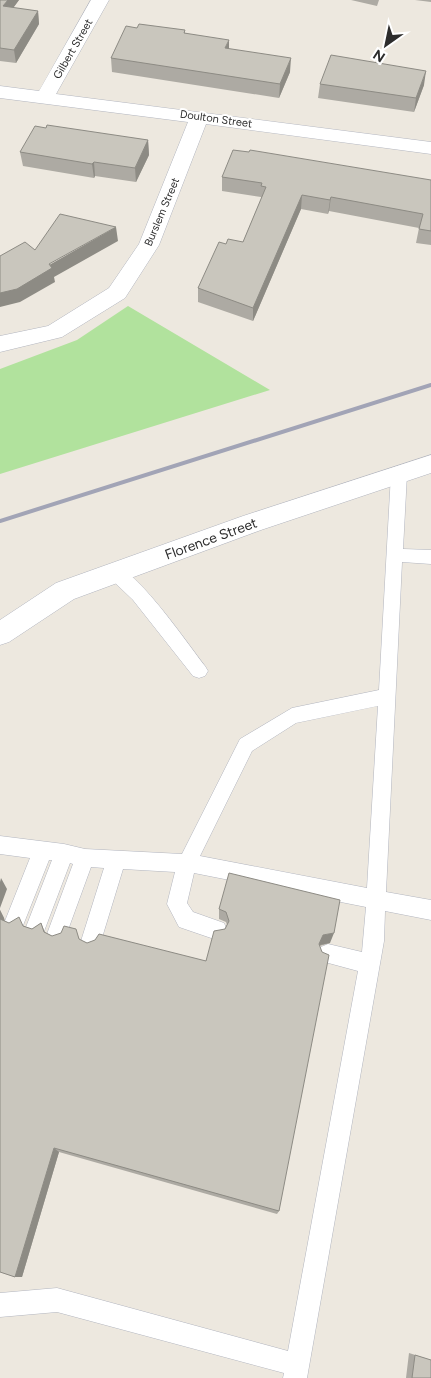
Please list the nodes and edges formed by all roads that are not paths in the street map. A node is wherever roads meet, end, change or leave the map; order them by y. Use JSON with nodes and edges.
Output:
{"nodes":[{"id":1,"x":100,"y":0,"type":"edge"},
{"id":2,"x":0,"y":92,"type":"edge"},
{"id":3,"x":45,"y":97,"type":"junction"},
{"id":4,"x":199,"y":116,"type":"junction"},
{"id":5,"x":431,"y":148,"type":"edge"},
{"id":6,"x":0,"y":344,"type":"edge"},
{"id":7,"x":431,"y":464,"type":"edge"},
{"id":8,"x":399,"y":474,"type":"junction"},
{"id":9,"x":395,"y":555,"type":"junction"},
{"id":10,"x":431,"y":556,"type":"edge"},
{"id":11,"x":116,"y":572,"type":"junction"},
{"id":12,"x":0,"y":634,"type":"edge"},
{"id":13,"x":199,"y":671,"type":"dead end"},
{"id":14,"x":388,"y":696,"type":"junction"},
{"id":15,"x":0,"y":845,"type":"edge"},
{"id":16,"x":43,"y":850,"type":"junction"},
{"id":17,"x":64,"y":852,"type":"junction"},
{"id":18,"x":85,"y":858,"type":"junction"},
{"id":19,"x":116,"y":861,"type":"junction"},
{"id":20,"x":187,"y":863,"type":"junction"},
{"id":21,"x":376,"y":900,"type":"junction"},
{"id":22,"x":431,"y":910,"type":"edge"},
{"id":23,"x":15,"y":921,"type":"edge"},
{"id":24,"x":36,"y":927,"type":"edge"},
{"id":25,"x":216,"y":930,"type":"edge"},
{"id":26,"x":57,"y":934,"type":"edge"},
{"id":27,"x":91,"y":941,"type":"edge"},
{"id":28,"x":328,"y":954,"type":"edge"},
{"id":29,"x":370,"y":964,"type":"junction"},
{"id":30,"x":0,"y":1305,"type":"edge"},
{"id":31,"x":296,"y":1371,"type":"edge"}],
"edges":[{"from":1,"to":3,"type":"street","name":"Gilbert Street"},
{"from":2,"to":3,"type":"street","name":"Doulton Street"},
{"from":3,"to":4,"type":"street","name":"Doulton Street"},
{"from":4,"to":5,"type":"street","name":"Doulton Street"},
{"from":4,"to":6,"type":"street","name":"Burslem Street"},
{"from":7,"to":8,"type":"street","name":"Florence Street"},
{"from":8,"to":9,"type":"lane"},
{"from":8,"to":11,"type":"street","name":"Florence Street"},
{"from":9,"to":10,"type":"lane"},
{"from":9,"to":14,"type":"lane"},
{"from":11,"to":12,"type":"street","name":"Florence Street"},
{"from":11,"to":13,"type":"lane"},
{"from":14,"to":20,"type":"lane"},
{"from":14,"to":21,"type":"lane"},
{"from":15,"to":16,"type":"lane"},
{"from":16,"to":17,"type":"lane"},
{"from":16,"to":23,"type":"lane"},
{"from":17,"to":18,"type":"lane"},
{"from":17,"to":24,"type":"lane"},
{"from":18,"to":19,"type":"lane"},
{"from":18,"to":26,"type":"lane"},
{"from":19,"to":20,"type":"lane"},
{"from":19,"to":27,"type":"lane"},
{"from":20,"to":21,"type":"lane"},
{"from":20,"to":25,"type":"lane"},
{"from":21,"to":22,"type":"lane"},
{"from":21,"to":29,"type":"lane"},
{"from":28,"to":29,"type":"lane"},
{"from":29,"to":31,"type":"lane"},
{"from":30,"to":31,"type":"lane"}]}
